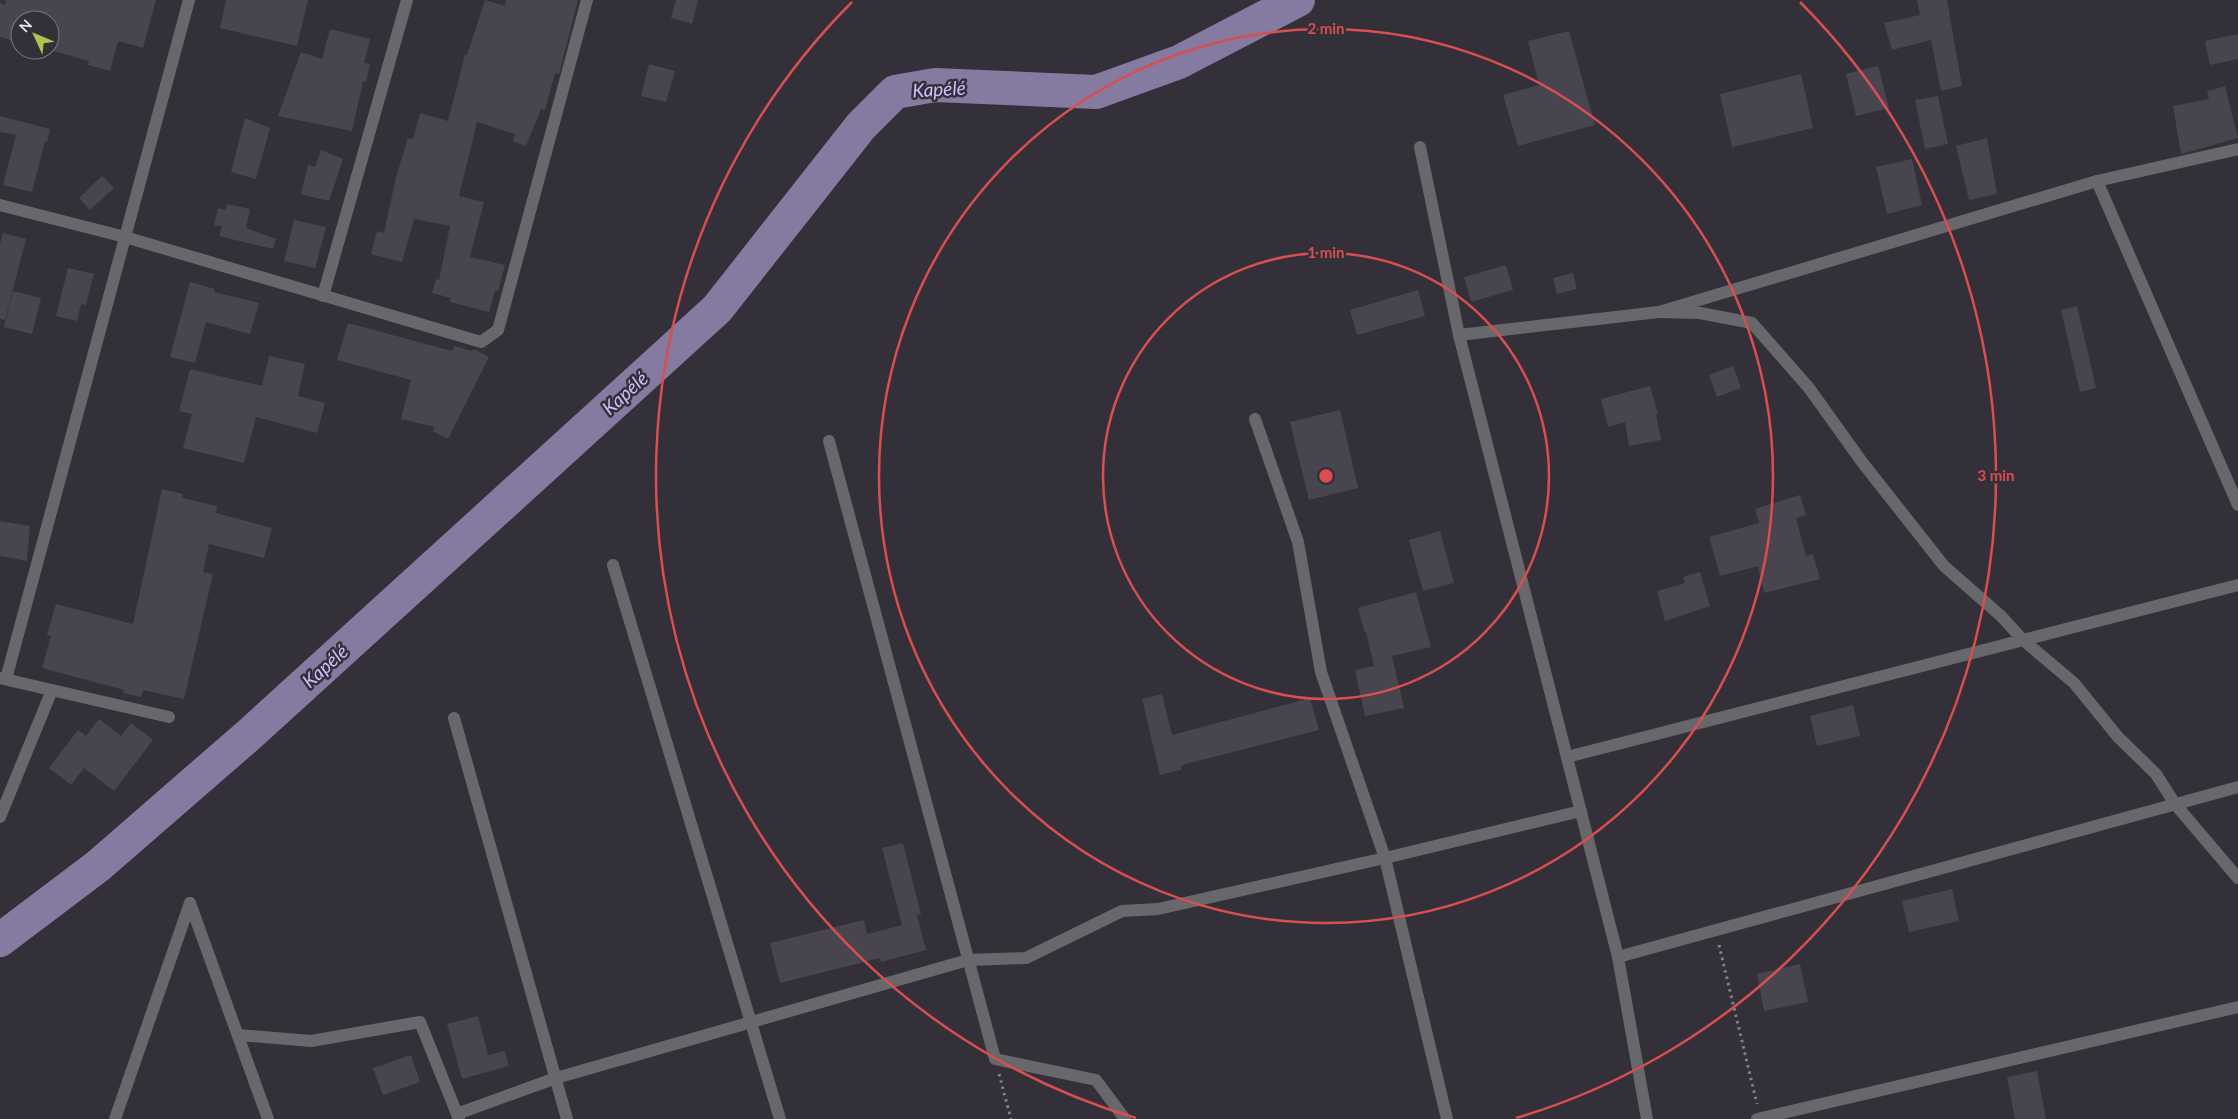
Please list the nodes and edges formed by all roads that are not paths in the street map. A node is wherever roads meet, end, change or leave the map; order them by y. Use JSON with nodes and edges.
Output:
{"nodes":[{"id":1,"x":189,"y":0,"type":"edge"},
{"id":2,"x":407,"y":0,"type":"edge"},
{"id":3,"x":587,"y":0,"type":"edge"},
{"id":4,"x":1420,"y":147,"type":"dead end"},
{"id":5,"x":2238,"y":149,"type":"edge"},
{"id":6,"x":2097,"y":181,"type":"junction"},
{"id":7,"x":0,"y":206,"type":"edge"},
{"id":8,"x":125,"y":237,"type":"junction"},
{"id":9,"x":323,"y":296,"type":"junction"},
{"id":10,"x":1659,"y":312,"type":"junction"},
{"id":11,"x":1459,"y":335,"type":"junction"},
{"id":12,"x":1255,"y":419,"type":"dead end"},
{"id":13,"x":828,"y":441,"type":"dead end"},
{"id":14,"x":2238,"y":505,"type":"edge"},
{"id":15,"x":613,"y":565,"type":"dead end"},
{"id":16,"x":2238,"y":585,"type":"edge"},
{"id":17,"x":2023,"y":640,"type":"junction"},
{"id":18,"x":3,"y":679,"type":"edge"},
{"id":19,"x":52,"y":690,"type":"junction"},
{"id":20,"x":169,"y":717,"type":"dead end"},
{"id":21,"x":454,"y":718,"type":"dead end"},
{"id":22,"x":1567,"y":757,"type":"junction"},
{"id":23,"x":2238,"y":787,"type":"edge"},
{"id":24,"x":2175,"y":804,"type":"junction"},
{"id":25,"x":1581,"y":811,"type":"junction"},
{"id":26,"x":0,"y":817,"type":"edge"},
{"id":27,"x":1385,"y":858,"type":"junction"},
{"id":28,"x":2238,"y":878,"type":"edge"},
{"id":29,"x":1618,"y":957,"type":"junction"},
{"id":30,"x":968,"y":960,"type":"junction"},
{"id":31,"x":2238,"y":1006,"type":"edge"},
{"id":32,"x":752,"y":1022,"type":"junction"},
{"id":33,"x":238,"y":1035,"type":"junction"},
{"id":34,"x":556,"y":1078,"type":"junction"},
{"id":35,"x":458,"y":1117,"type":"edge"},
{"id":36,"x":1758,"y":1118,"type":"edge"},
{"id":37,"x":115,"y":1119,"type":"edge"},
{"id":38,"x":268,"y":1119,"type":"edge"},
{"id":39,"x":567,"y":1119,"type":"edge"},
{"id":40,"x":780,"y":1119,"type":"edge"},
{"id":41,"x":1125,"y":1119,"type":"edge"},
{"id":42,"x":1446,"y":1119,"type":"edge"},
{"id":43,"x":1647,"y":1119,"type":"edge"}],
"edges":[{"from":1,"to":8,"type":"street"},
{"from":2,"to":9,"type":"street"},
{"from":3,"to":9,"type":"street"},
{"from":4,"to":11,"type":"street"},
{"from":5,"to":6,"type":"street"},
{"from":6,"to":10,"type":"street"},
{"from":6,"to":14,"type":"street"},
{"from":7,"to":8,"type":"street"},
{"from":8,"to":9,"type":"street"},
{"from":8,"to":18,"type":"street"},
{"from":10,"to":11,"type":"street"},
{"from":10,"to":17,"type":"street"},
{"from":11,"to":22,"type":"street"},
{"from":12,"to":27,"type":"street"},
{"from":13,"to":30,"type":"street"},
{"from":15,"to":32,"type":"street"},
{"from":16,"to":17,"type":"street"},
{"from":17,"to":22,"type":"street"},
{"from":17,"to":24,"type":"street"},
{"from":18,"to":19,"type":"street"},
{"from":19,"to":20,"type":"street"},
{"from":19,"to":26,"type":"street"},
{"from":21,"to":34,"type":"street"},
{"from":22,"to":25,"type":"street"},
{"from":23,"to":24,"type":"street"},
{"from":24,"to":28,"type":"street"},
{"from":24,"to":29,"type":"street"},
{"from":25,"to":27,"type":"street"},
{"from":25,"to":29,"type":"street"},
{"from":27,"to":30,"type":"street"},
{"from":27,"to":42,"type":"street"},
{"from":29,"to":43,"type":"street"},
{"from":30,"to":32,"type":"street"},
{"from":30,"to":41,"type":"street"},
{"from":31,"to":36,"type":"street"},
{"from":32,"to":34,"type":"street"},
{"from":32,"to":40,"type":"street"},
{"from":33,"to":35,"type":"street"},
{"from":33,"to":37,"type":"street"},
{"from":33,"to":38,"type":"street"},
{"from":34,"to":35,"type":"street"},
{"from":34,"to":39,"type":"street"}]}
